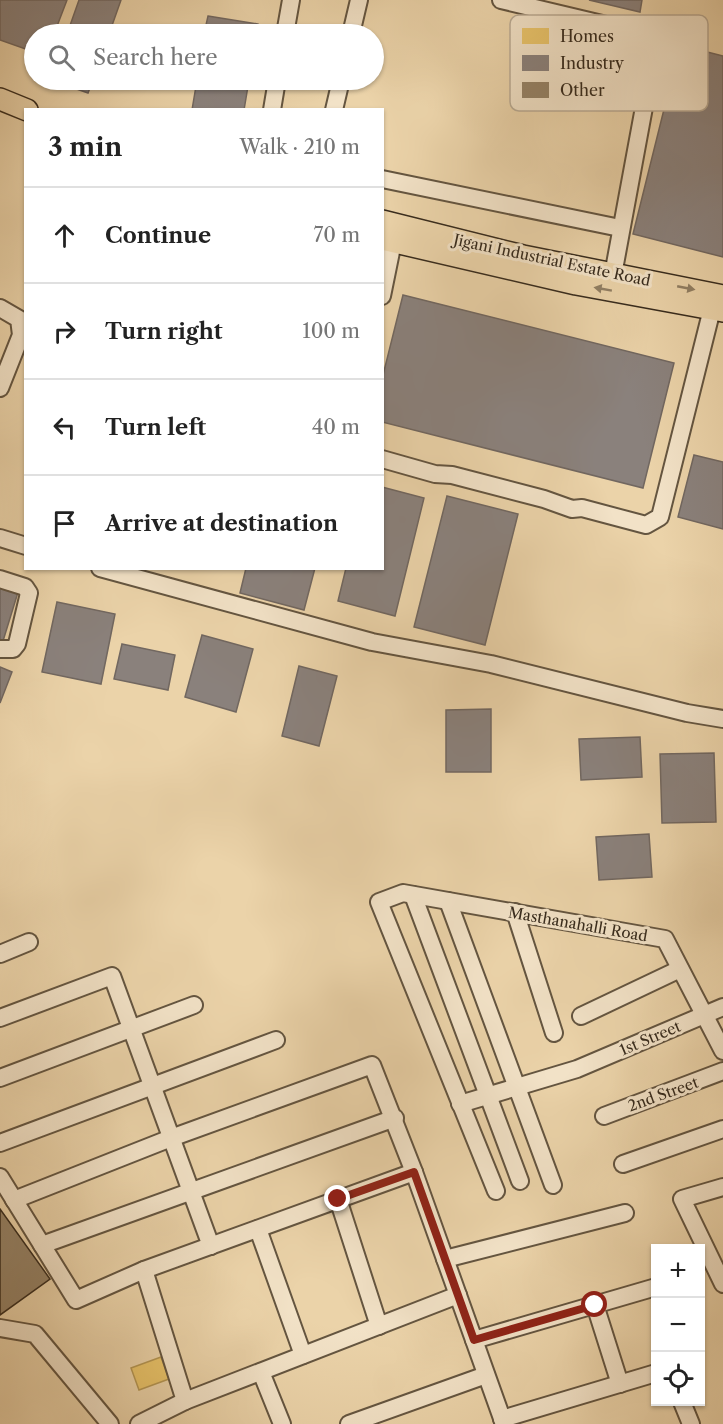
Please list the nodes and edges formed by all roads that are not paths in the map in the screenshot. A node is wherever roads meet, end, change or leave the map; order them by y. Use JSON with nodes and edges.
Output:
{"nodes":[{"id":1,"x":291,"y":0,"type":"edge"},
{"id":2,"x":359,"y":0,"type":"edge"},
{"id":3,"x":501,"y":0,"type":"edge"},
{"id":4,"x":564,"y":15,"type":"edge"},
{"id":5,"x":287,"y":24,"type":"edge"},
{"id":6,"x":353,"y":24,"type":"edge"},
{"id":7,"x":275,"y":90,"type":"edge"},
{"id":8,"x":339,"y":90,"type":"edge"},
{"id":9,"x":0,"y":99,"type":"edge"},
{"id":10,"x":272,"y":108,"type":"edge"},
{"id":11,"x":334,"y":108,"type":"edge"},
{"id":12,"x":24,"y":109,"type":"edge"},
{"id":13,"x":643,"y":111,"type":"edge"},
{"id":14,"x":0,"y":115,"type":"edge"},
{"id":15,"x":24,"y":123,"type":"edge"},
{"id":16,"x":384,"y":179,"type":"edge"},
{"id":17,"x":384,"y":221,"type":"edge"},
{"id":18,"x":620,"y":228,"type":"junction"},
{"id":19,"x":388,"y":241,"type":"edge"},
{"id":20,"x":613,"y":275,"type":"junction"},
{"id":21,"x":384,"y":278,"type":"edge"},
{"id":22,"x":719,"y":305,"type":"edge"},
{"id":23,"x":0,"y":308,"type":"edge"},
{"id":24,"x":0,"y":388,"type":"edge"},
{"id":25,"x":384,"y":460,"type":"edge"},
{"id":26,"x":0,"y":538,"type":"edge"},
{"id":27,"x":24,"y":545,"type":"edge"},
{"id":28,"x":115,"y":570,"type":"edge"},
{"id":29,"x":154,"y":575,"type":"edge"},
{"id":30,"x":0,"y":579,"type":"edge"},
{"id":31,"x":0,"y":649,"type":"edge"},
{"id":32,"x":723,"y":719,"type":"edge"},
{"id":33,"x":408,"y":894,"type":"junction"},
{"id":34,"x":448,"y":901,"type":"junction"},
{"id":35,"x":515,"y":912,"type":"junction"},
{"id":36,"x":29,"y":942,"type":"dead end"},
{"id":37,"x":0,"y":954,"type":"edge"},
{"id":38,"x":680,"y":969,"type":"junction"},
{"id":39,"x":194,"y":1005,"type":"dead end"},
{"id":40,"x":723,"y":1007,"type":"edge"},
{"id":41,"x":704,"y":1015,"type":"junction"},
{"id":42,"x":581,"y":1016,"type":"dead end"},
{"id":43,"x":0,"y":1018,"type":"edge"},
{"id":44,"x":131,"y":1029,"type":"junction"},
{"id":45,"x":554,"y":1033,"type":"dead end"},
{"id":46,"x":276,"y":1040,"type":"dead end"},
{"id":47,"x":723,"y":1051,"type":"edge"},
{"id":48,"x":723,"y":1071,"type":"edge"},
{"id":49,"x":0,"y":1078,"type":"edge"},
{"id":50,"x":518,"y":1086,"type":"junction"},
{"id":51,"x":152,"y":1087,"type":"junction"},
{"id":52,"x":489,"y":1095,"type":"junction"},
{"id":53,"x":460,"y":1104,"type":"junction"},
{"id":54,"x":604,"y":1116,"type":"dead end"},
{"id":55,"x":395,"y":1118,"type":"junction"},
{"id":56,"x":723,"y":1129,"type":"edge"},
{"id":57,"x":171,"y":1138,"type":"junction"},
{"id":58,"x":0,"y":1143,"type":"edge"},
{"id":59,"x":623,"y":1164,"type":"dead end"},
{"id":60,"x":414,"y":1172,"type":"junction"},
{"id":61,"x":0,"y":1177,"type":"edge"},
{"id":62,"x":520,"y":1181,"type":"dead end"},
{"id":63,"x":553,"y":1185,"type":"dead end"},
{"id":64,"x":723,"y":1188,"type":"edge"},
{"id":65,"x":496,"y":1191,"type":"dead end"},
{"id":66,"x":191,"y":1192,"type":"junction"},
{"id":67,"x":338,"y":1199,"type":"junction"},
{"id":68,"x":14,"y":1200,"type":"junction"},
{"id":69,"x":625,"y":1213,"type":"dead end"},
{"id":70,"x":258,"y":1229,"type":"junction"},
{"id":71,"x":42,"y":1245,"type":"junction"},
{"id":72,"x":211,"y":1246,"type":"junction"},
{"id":73,"x":445,"y":1259,"type":"junction"},
{"id":74,"x":144,"y":1270,"type":"junction"},
{"id":75,"x":723,"y":1284,"type":"edge"},
{"id":76,"x":651,"y":1288,"type":"edge"},
{"id":77,"x":458,"y":1295,"type":"junction"},
{"id":78,"x":595,"y":1305,"type":"junction"},
{"id":79,"x":379,"y":1326,"type":"junction"},
{"id":80,"x":0,"y":1328,"type":"edge"},
{"id":81,"x":474,"y":1340,"type":"junction"},
{"id":82,"x":303,"y":1355,"type":"junction"},
{"id":83,"x":261,"y":1372,"type":"junction"},
{"id":84,"x":486,"y":1375,"type":"junction"},
{"id":85,"x":651,"y":1375,"type":"edge"},
{"id":86,"x":620,"y":1384,"type":"junction"},
{"id":87,"x":184,"y":1401,"type":"junction"},
{"id":88,"x":684,"y":1406,"type":"edge"},
{"id":89,"x":503,"y":1421,"type":"edge"},
{"id":90,"x":110,"y":1424,"type":"edge"},
{"id":91,"x":139,"y":1424,"type":"edge"},
{"id":92,"x":282,"y":1424,"type":"edge"},
{"id":93,"x":349,"y":1424,"type":"edge"},
{"id":94,"x":691,"y":1424,"type":"edge"}],
"edges":[{"from":1,"to":5,"type":"street"},
{"from":2,"to":6,"type":"street"},
{"from":3,"to":4,"type":"street"},
{"from":7,"to":10,"type":"street"},
{"from":8,"to":11,"type":"street"},
{"from":9,"to":12,"type":"main road"},
{"from":13,"to":18,"type":"street"},
{"from":14,"to":15,"type":"main road"},
{"from":16,"to":18,"type":"street"},
{"from":17,"to":20,"type":"main road","name":"Jigani Industrial Estate Road"},
{"from":18,"to":20,"type":"street"},
{"from":19,"to":21,"type":"street"},
{"from":22,"to":19,"type":"main road","name":"Jigani Industrial Estate Road","one_way":true},
{"from":20,"to":22,"type":"main road","name":"Jigani Industrial Estate Road","one_way":true},
{"from":22,"to":25,"type":"street"},
{"from":23,"to":24,"type":"street"},
{"from":26,"to":27,"type":"street"},
{"from":28,"to":29,"type":"street"},
{"from":29,"to":32,"type":"street"},
{"from":30,"to":31,"type":"street"},
{"from":33,"to":34,"type":"street","name":"Masthanahalli Road"},
{"from":33,"to":52,"type":"street"},
{"from":33,"to":53,"type":"street"},
{"from":34,"to":35,"type":"street","name":"Masthanahalli Road"},
{"from":34,"to":50,"type":"street"},
{"from":35,"to":38,"type":"street","name":"Masthanahalli Road"},
{"from":35,"to":45,"type":"street"},
{"from":36,"to":37,"type":"street"},
{"from":38,"to":41,"type":"street","name":"Masthanahalli Road"},
{"from":38,"to":42,"type":"street"},
{"from":39,"to":44,"type":"street"},
{"from":40,"to":41,"type":"street","name":"1st Street"},
{"from":41,"to":47,"type":"street","name":"Masthanahalli Road"},
{"from":41,"to":50,"type":"street","name":"1st Street"},
{"from":43,"to":44,"type":"street"},
{"from":44,"to":49,"type":"street"},
{"from":44,"to":51,"type":"street"},
{"from":46,"to":51,"type":"street"},
{"from":48,"to":54,"type":"street","name":"2nd Street"},
{"from":50,"to":52,"type":"street","name":"1st Street"},
{"from":50,"to":63,"type":"street"},
{"from":51,"to":57,"type":"street"},
{"from":51,"to":58,"type":"street"},
{"from":52,"to":53,"type":"street","name":"1st Street"},
{"from":52,"to":62,"type":"street"},
{"from":53,"to":65,"type":"street"},
{"from":55,"to":57,"type":"street"},
{"from":55,"to":60,"type":"street"},
{"from":55,"to":66,"type":"street"},
{"from":56,"to":59,"type":"street"},
{"from":57,"to":66,"type":"street"},
{"from":57,"to":68,"type":"street"},
{"from":60,"to":67,"type":"street"},
{"from":60,"to":73,"type":"street"},
{"from":61,"to":68,"type":"street"},
{"from":64,"to":75,"type":"street"},
{"from":66,"to":71,"type":"street"},
{"from":66,"to":72,"type":"street"},
{"from":67,"to":70,"type":"street"},
{"from":67,"to":79,"type":"street"},
{"from":68,"to":71,"type":"street"},
{"from":69,"to":73,"type":"street"},
{"from":70,"to":72,"type":"street"},
{"from":70,"to":82,"type":"street"},
{"from":71,"to":74,"type":"street"},
{"from":72,"to":74,"type":"street"},
{"from":73,"to":77,"type":"street"},
{"from":74,"to":87,"type":"street"},
{"from":76,"to":78,"type":"street"},
{"from":77,"to":79,"type":"street"},
{"from":77,"to":81,"type":"street"},
{"from":78,"to":81,"type":"street"},
{"from":78,"to":86,"type":"street"},
{"from":79,"to":82,"type":"street"},
{"from":80,"to":90,"type":"street"},
{"from":81,"to":84,"type":"street"},
{"from":82,"to":83,"type":"street"},
{"from":83,"to":87,"type":"street"},
{"from":83,"to":92,"type":"street"},
{"from":84,"to":89,"type":"street"},
{"from":84,"to":93,"type":"street"},
{"from":85,"to":86,"type":"street"},
{"from":86,"to":89,"type":"street"},
{"from":87,"to":91,"type":"street"},
{"from":88,"to":94,"type":"street"}]}
